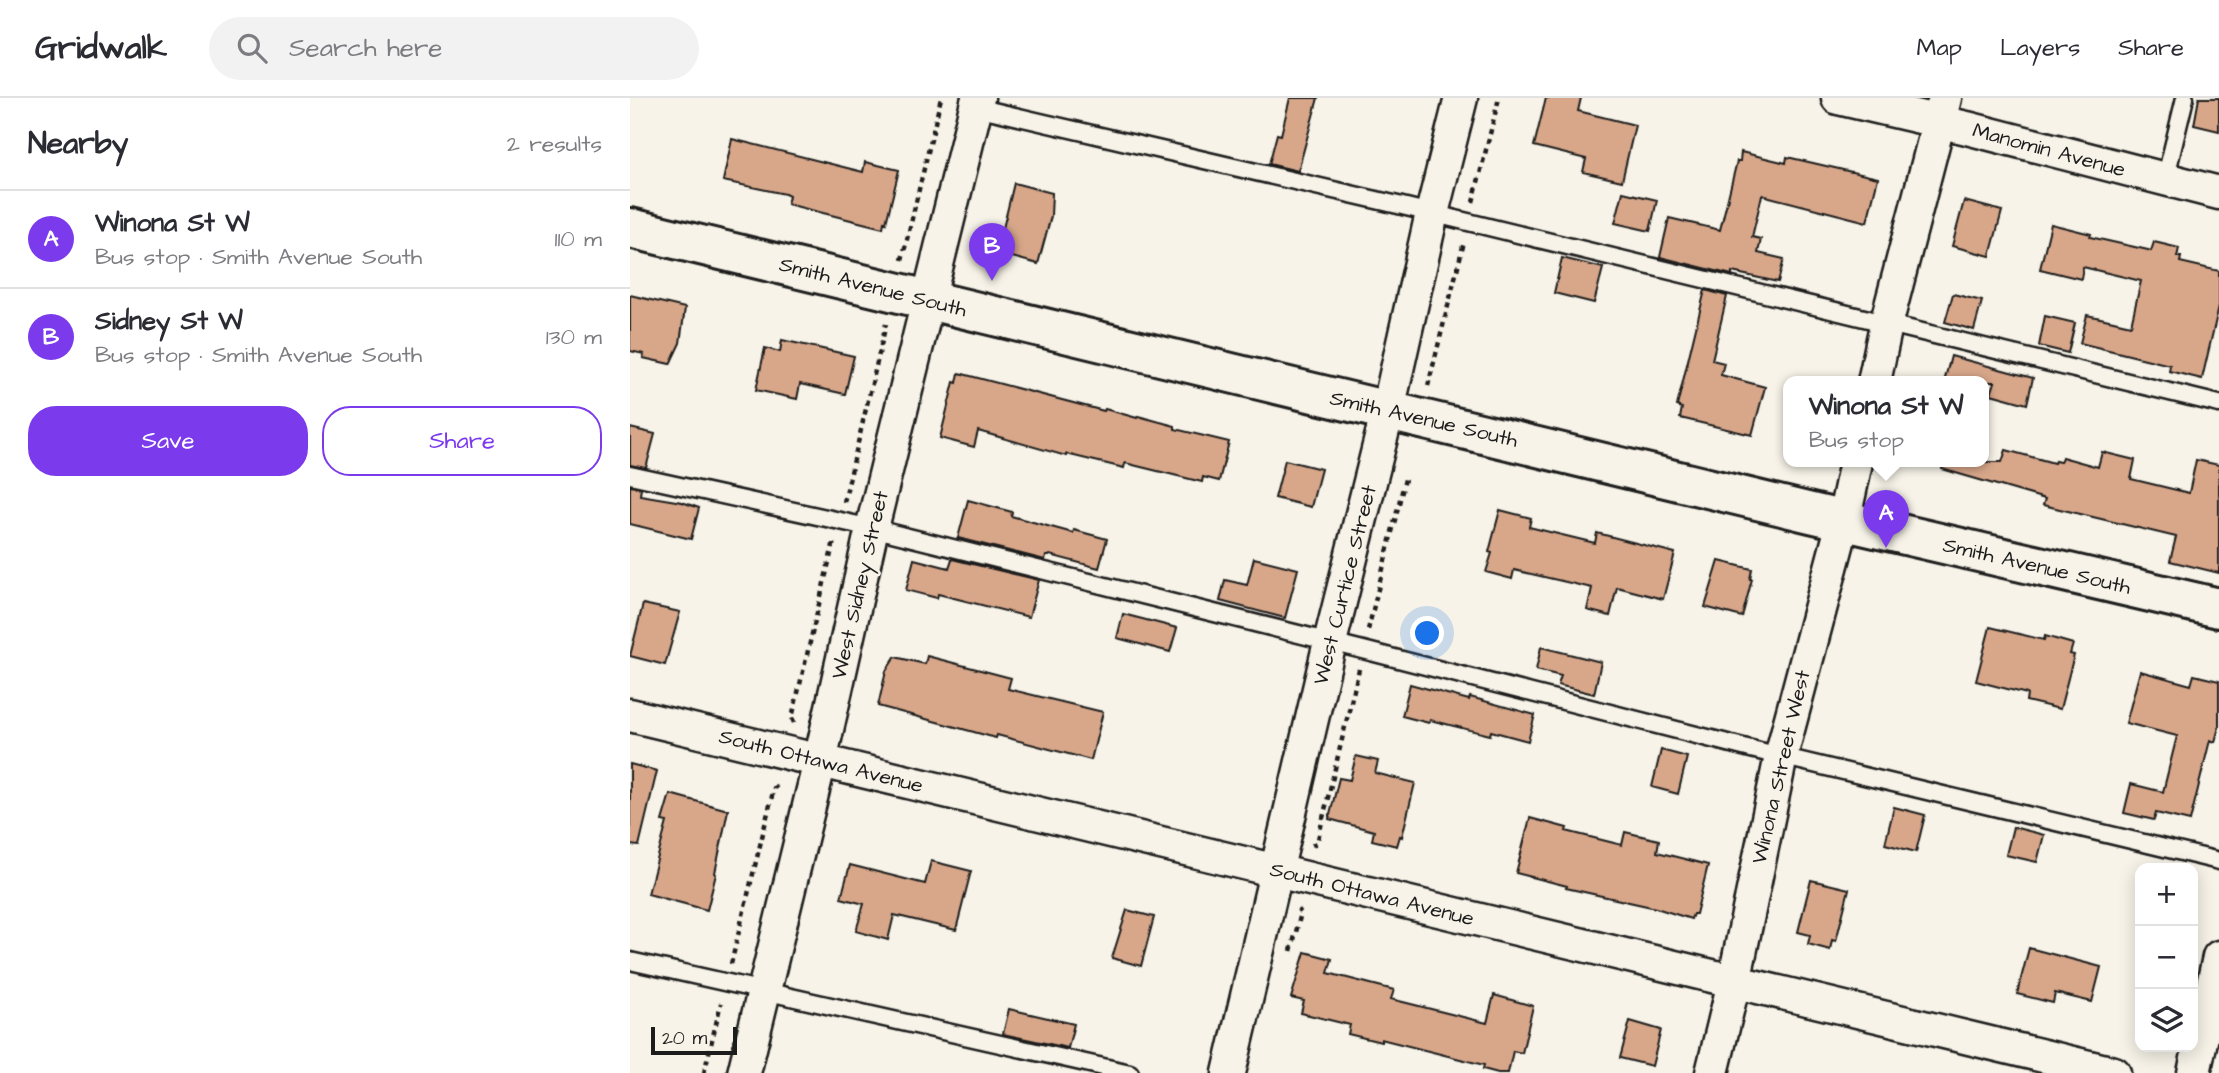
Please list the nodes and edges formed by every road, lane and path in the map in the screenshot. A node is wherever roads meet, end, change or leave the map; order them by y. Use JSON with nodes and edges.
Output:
{"nodes":[{"id":1,"x":941,"y":98,"type":"edge"},
{"id":2,"x":1461,"y":98,"type":"edge"},
{"id":3,"x":1499,"y":98,"type":"edge"},
{"id":4,"x":1838,"y":98,"type":"edge"},
{"id":5,"x":2185,"y":98,"type":"edge"},
{"id":6,"x":977,"y":103,"type":"edge"},
{"id":7,"x":1942,"y":110,"type":"edge"},
{"id":8,"x":2165,"y":180,"type":"junction"},
{"id":9,"x":2219,"y":193,"type":"edge"},
{"id":10,"x":1432,"y":213,"type":"junction"},
{"id":11,"x":1468,"y":223,"type":"junction"},
{"id":12,"x":630,"y":228,"type":"edge"},
{"id":13,"x":901,"y":263,"type":"dead end"},
{"id":14,"x":928,"y":300,"type":"junction"},
{"id":15,"x":1886,"y":325,"type":"junction"},
{"id":16,"x":1875,"y":376,"type":"edge"},
{"id":17,"x":1427,"y":391,"type":"dead end"},
{"id":18,"x":2219,"y":404,"type":"edge"},
{"id":19,"x":1388,"y":410,"type":"junction"},
{"id":20,"x":1855,"y":467,"type":"edge"},
{"id":21,"x":630,"y":475,"type":"edge"},
{"id":22,"x":1844,"y":520,"type":"junction"},
{"id":23,"x":873,"y":528,"type":"junction"},
{"id":24,"x":2219,"y":608,"type":"edge"},
{"id":25,"x":1330,"y":642,"type":"junction"},
{"id":26,"x":630,"y":715,"type":"edge"},
{"id":27,"x":1781,"y":756,"type":"junction"},
{"id":28,"x":820,"y":761,"type":"junction"},
{"id":29,"x":780,"y":783,"type":"dead end"},
{"id":30,"x":2219,"y":860,"type":"edge"},
{"id":31,"x":1278,"y":872,"type":"junction"},
{"id":32,"x":2219,"y":957,"type":"edge"},
{"id":33,"x":630,"y":961,"type":"edge"},
{"id":34,"x":1734,"y":982,"type":"junction"},
{"id":35,"x":726,"y":983,"type":"junction"},
{"id":36,"x":764,"y":991,"type":"junction"},
{"id":37,"x":704,"y":1073,"type":"edge"},
{"id":38,"x":744,"y":1073,"type":"edge"},
{"id":39,"x":1130,"y":1073,"type":"edge"},
{"id":40,"x":1229,"y":1073,"type":"edge"},
{"id":41,"x":1712,"y":1073,"type":"edge"},
{"id":42,"x":2114,"y":1073,"type":"edge"},
{"id":43,"x":2194,"y":1073,"type":"edge"}],
"edges":[{"from":1,"to":13,"type":"path"},
{"from":2,"to":10,"type":"street","name":"West Curtice Street"},
{"from":3,"to":11,"type":"path"},
{"from":4,"to":7,"type":"street","name":"Manomin Avenue"},
{"from":5,"to":8,"type":"lane"},
{"from":6,"to":10,"type":"lane"},
{"from":6,"to":14,"type":"street","name":"West Sidney Street"},
{"from":7,"to":8,"type":"street","name":"Manomin Avenue"},
{"from":7,"to":15,"type":"street"},
{"from":8,"to":9,"type":"street","name":"Manomin Avenue"},
{"from":10,"to":11,"type":"lane"},
{"from":10,"to":19,"type":"street","name":"West Curtice Street"},
{"from":11,"to":15,"type":"lane"},
{"from":11,"to":17,"type":"path"},
{"from":12,"to":14,"type":"main road","name":"Smith Avenue South"},
{"from":14,"to":19,"type":"main road","name":"Smith Avenue South"},
{"from":14,"to":23,"type":"street","name":"West Sidney Street"},
{"from":15,"to":16,"type":"street"},
{"from":15,"to":18,"type":"lane"},
{"from":19,"to":22,"type":"main road","name":"Smith Avenue South"},
{"from":19,"to":25,"type":"street","name":"West Curtice Street"},
{"from":20,"to":22,"type":"street","name":"Winona Street West"},
{"from":21,"to":23,"type":"lane"},
{"from":22,"to":24,"type":"main road","name":"Smith Avenue South"},
{"from":22,"to":27,"type":"street","name":"Winona Street West"},
{"from":23,"to":25,"type":"lane"},
{"from":23,"to":28,"type":"street","name":"West Sidney Street"},
{"from":25,"to":27,"type":"lane"},
{"from":25,"to":31,"type":"street","name":"West Curtice Street"},
{"from":26,"to":28,"type":"street","name":"South Ottawa Avenue"},
{"from":27,"to":30,"type":"lane"},
{"from":27,"to":34,"type":"street","name":"Winona Street West"},
{"from":28,"to":31,"type":"street","name":"South Ottawa Avenue"},
{"from":28,"to":36,"type":"street","name":"West Sidney Street"},
{"from":29,"to":35,"type":"path"},
{"from":31,"to":34,"type":"street","name":"South Ottawa Avenue"},
{"from":31,"to":40,"type":"street","name":"West Curtice Street"},
{"from":32,"to":43,"type":"street"},
{"from":33,"to":35,"type":"lane"},
{"from":34,"to":41,"type":"street","name":"Winona Street West"},
{"from":34,"to":42,"type":"street","name":"South Ottawa Avenue"},
{"from":35,"to":36,"type":"lane"},
{"from":35,"to":37,"type":"path"},
{"from":36,"to":38,"type":"street","name":"West Sidney Street"},
{"from":36,"to":39,"type":"lane"}]}
